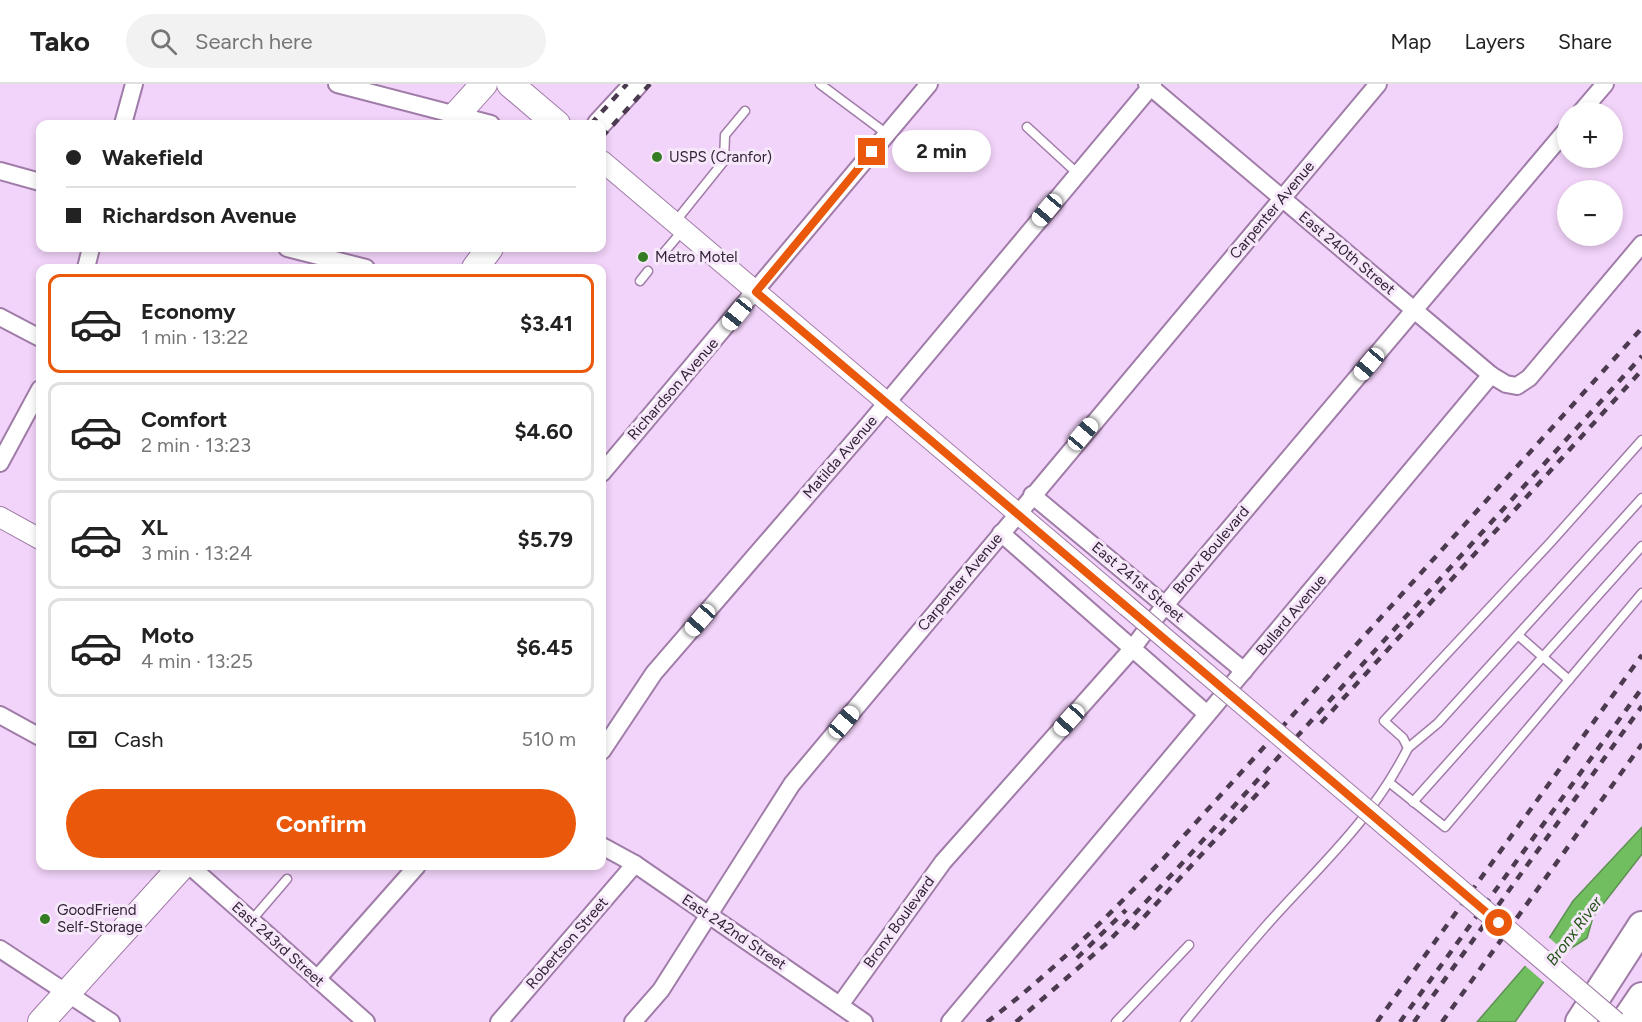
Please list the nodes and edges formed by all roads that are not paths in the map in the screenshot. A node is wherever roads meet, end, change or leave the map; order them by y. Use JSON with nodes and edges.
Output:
{"nodes":[{"id":1,"x":134,"y":84,"type":"edge"},
{"id":2,"x":337,"y":84,"type":"edge"},
{"id":3,"x":484,"y":84,"type":"edge"},
{"id":4,"x":510,"y":84,"type":"edge"},
{"id":5,"x":636,"y":84,"type":"edge"},
{"id":6,"x":820,"y":84,"type":"edge"},
{"id":7,"x":929,"y":84,"type":"edge"},
{"id":8,"x":1378,"y":84,"type":"edge"},
{"id":9,"x":1605,"y":84,"type":"edge"},
{"id":10,"x":1150,"y":85,"type":"edge"},
{"id":11,"x":1590,"y":102,"type":"edge"},
{"id":12,"x":745,"y":111,"type":"dead end"},
{"id":13,"x":457,"y":114,"type":"junction"},
{"id":14,"x":124,"y":120,"type":"edge"},
{"id":15,"x":477,"y":120,"type":"edge"},
{"id":16,"x":552,"y":120,"type":"edge"},
{"id":17,"x":603,"y":120,"type":"edge"},
{"id":18,"x":1026,"y":127,"type":"dead end"},
{"id":19,"x":887,"y":134,"type":"junction"},
{"id":20,"x":1557,"y":141,"type":"edge"},
{"id":21,"x":606,"y":164,"type":"edge"},
{"id":22,"x":0,"y":171,"type":"edge"},
{"id":23,"x":1077,"y":174,"type":"junction"},
{"id":24,"x":36,"y":181,"type":"edge"},
{"id":25,"x":1282,"y":198,"type":"junction"},
{"id":26,"x":679,"y":226,"type":"junction"},
{"id":27,"x":1642,"y":244,"type":"edge"},
{"id":28,"x":303,"y":252,"type":"edge"},
{"id":29,"x":660,"y":257,"type":"dead end"},
{"id":30,"x":350,"y":264,"type":"edge"},
{"id":31,"x":648,"y":272,"type":"dead end"},
{"id":32,"x":640,"y":281,"type":"dead end"},
{"id":33,"x":756,"y":292,"type":"junction"},
{"id":34,"x":1415,"y":310,"type":"junction"},
{"id":35,"x":0,"y":317,"type":"edge"},
{"id":36,"x":36,"y":336,"type":"edge"},
{"id":37,"x":1491,"y":375,"type":"junction"},
{"id":38,"x":36,"y":396,"type":"edge"},
{"id":39,"x":887,"y":402,"type":"junction"},
{"id":40,"x":1642,"y":440,"type":"edge"},
{"id":41,"x":0,"y":463,"type":"edge"},
{"id":42,"x":606,"y":468,"type":"edge"},
{"id":43,"x":1032,"y":495,"type":"junction"},
{"id":44,"x":1642,"y":498,"type":"edge"},
{"id":45,"x":1017,"y":513,"type":"junction"},
{"id":46,"x":0,"y":517,"type":"edge"},
{"id":47,"x":1001,"y":533,"type":"junction"},
{"id":48,"x":36,"y":537,"type":"edge"},
{"id":49,"x":1642,"y":546,"type":"edge"},
{"id":50,"x":1642,"y":593,"type":"edge"},
{"id":51,"x":1165,"y":605,"type":"junction"},
{"id":52,"x":1519,"y":636,"type":"junction"},
{"id":53,"x":1132,"y":649,"type":"junction"},
{"id":54,"x":1543,"y":657,"type":"junction"},
{"id":55,"x":1244,"y":671,"type":"junction"},
{"id":56,"x":1569,"y":680,"type":"junction"},
{"id":57,"x":1207,"y":714,"type":"junction"},
{"id":58,"x":0,"y":715,"type":"edge"},
{"id":59,"x":36,"y":735,"type":"edge"},
{"id":60,"x":606,"y":745,"type":"edge"},
{"id":61,"x":1408,"y":748,"type":"junction"},
{"id":62,"x":1390,"y":783,"type":"junction"},
{"id":63,"x":1413,"y":802,"type":"junction"},
{"id":64,"x":606,"y":848,"type":"edge"},
{"id":65,"x":634,"y":864,"type":"junction"},
{"id":66,"x":178,"y":870,"type":"edge"},
{"id":67,"x":194,"y":870,"type":"edge"},
{"id":68,"x":413,"y":870,"type":"edge"},
{"id":69,"x":287,"y":879,"type":"dead end"},
{"id":70,"x":709,"y":915,"type":"junction"},
{"id":71,"x":251,"y":921,"type":"junction"},
{"id":72,"x":1642,"y":926,"type":"edge"},
{"id":73,"x":1189,"y":945,"type":"dead end"},
{"id":74,"x":0,"y":949,"type":"edge"},
{"id":75,"x":317,"y":979,"type":"junction"},
{"id":76,"x":68,"y":993,"type":"junction"},
{"id":77,"x":1642,"y":997,"type":"edge"},
{"id":78,"x":840,"y":1005,"type":"junction"},
{"id":79,"x":41,"y":1022,"type":"edge"},
{"id":80,"x":111,"y":1022,"type":"edge"},
{"id":81,"x":366,"y":1022,"type":"edge"},
{"id":82,"x":499,"y":1022,"type":"edge"},
{"id":83,"x":633,"y":1022,"type":"edge"},
{"id":84,"x":864,"y":1022,"type":"edge"},
{"id":85,"x":950,"y":1022,"type":"edge"},
{"id":86,"x":1116,"y":1022,"type":"edge"},
{"id":87,"x":1185,"y":1022,"type":"edge"},
{"id":88,"x":1580,"y":1022,"type":"edge"},
{"id":89,"x":1616,"y":1022,"type":"edge"},
{"id":90,"x":1626,"y":1022,"type":"edge"}],
"edges":[{"from":1,"to":14,"type":"street"},
{"from":2,"to":13,"type":"street"},
{"from":3,"to":13,"type":"main road"},
{"from":4,"to":16,"type":"main road"},
{"from":5,"to":17,"type":"main road"},
{"from":6,"to":19,"type":"lane"},
{"from":7,"to":19,"type":"street","name":"Richardson Avenue"},
{"from":8,"to":25,"type":"street","name":"Carpenter Avenue"},
{"from":9,"to":11,"type":"street"},
{"from":10,"to":23,"type":"street","name":"Matilda Avenue"},
{"from":10,"to":25,"type":"street","name":"East 240th Street"},
{"from":12,"to":26,"type":"lane"},
{"from":13,"to":15,"type":"street"},
{"from":18,"to":23,"type":"lane"},
{"from":19,"to":33,"type":"street","name":"Richardson Avenue"},
{"from":20,"to":34,"type":"street","name":"Bronx Boulevard"},
{"from":21,"to":26,"type":"street","name":"East 241st Street"},
{"from":22,"to":24,"type":"street"},
{"from":23,"to":39,"type":"street","name":"Matilda Avenue"},
{"from":25,"to":34,"type":"street","name":"East 240th Street"},
{"from":25,"to":43,"type":"street","name":"Carpenter Avenue"},
{"from":26,"to":29,"type":"lane"},
{"from":26,"to":33,"type":"street","name":"East 241st Street"},
{"from":27,"to":37,"type":"street"},
{"from":28,"to":30,"type":"street"},
{"from":31,"to":32,"type":"lane"},
{"from":33,"to":39,"type":"street","name":"East 241st Street"},
{"from":33,"to":42,"type":"street","name":"Richardson Avenue"},
{"from":34,"to":37,"type":"street","name":"East 240th Street"},
{"from":34,"to":51,"type":"street","name":"Bronx Boulevard"},
{"from":35,"to":36,"type":"street"},
{"from":37,"to":55,"type":"street","name":"Bullard Avenue"},
{"from":38,"to":41,"type":"street"},
{"from":39,"to":45,"type":"street","name":"East 241st Street"},
{"from":39,"to":60,"type":"street","name":"Matilda Avenue"},
{"from":40,"to":61,"type":"lane"},
{"from":43,"to":45,"type":"street","name":"Carpenter Avenue"},
{"from":43,"to":51,"type":"street","name":"East 241st Street"},
{"from":44,"to":52,"type":"lane"},
{"from":45,"to":47,"type":"street","name":"Carpenter Avenue"},
{"from":45,"to":89,"type":"street","name":"East 241st Street","bridge":true},
{"from":46,"to":48,"type":"street"},
{"from":47,"to":53,"type":"street"},
{"from":47,"to":70,"type":"street","name":"Carpenter Avenue"},
{"from":49,"to":54,"type":"lane"},
{"from":50,"to":56,"type":"lane"},
{"from":51,"to":53,"type":"street","name":"Bronx Boulevard"},
{"from":51,"to":55,"type":"street","name":"East 241st Street"},
{"from":52,"to":54,"type":"lane"},
{"from":52,"to":61,"type":"lane"},
{"from":53,"to":57,"type":"street"},
{"from":53,"to":78,"type":"street","name":"Bronx Boulevard"},
{"from":54,"to":56,"type":"lane"},
{"from":54,"to":63,"type":"lane"},
{"from":55,"to":57,"type":"street","name":"Bullard Avenue"},
{"from":56,"to":63,"type":"lane"},
{"from":57,"to":85,"type":"street","name":"Bullard Avenue"},
{"from":58,"to":59,"type":"street"},
{"from":61,"to":62,"type":"lane"},
{"from":62,"to":63,"type":"lane"},
{"from":62,"to":87,"type":"lane"},
{"from":64,"to":65,"type":"street","name":"East 242nd Street"},
{"from":65,"to":70,"type":"street","name":"East 242nd Street"},
{"from":65,"to":82,"type":"street","name":"Robertson Street"},
{"from":66,"to":76,"type":"main road"},
{"from":67,"to":71,"type":"street","name":"East 243rd Street"},
{"from":68,"to":75,"type":"street"},
{"from":69,"to":71,"type":"lane"},
{"from":70,"to":78,"type":"street","name":"East 242nd Street"},
{"from":70,"to":83,"type":"street","name":"Carpenter Avenue"},
{"from":71,"to":75,"type":"street","name":"East 243rd Street"},
{"from":72,"to":88,"type":"highway"},
{"from":73,"to":86,"type":"lane"},
{"from":74,"to":76,"type":"street"},
{"from":75,"to":81,"type":"street","name":"East 243rd Street"},
{"from":76,"to":79,"type":"main road"},
{"from":76,"to":80,"type":"street"},
{"from":77,"to":90,"type":"highway"},
{"from":78,"to":84,"type":"street","name":"East 242nd Street"}]}
